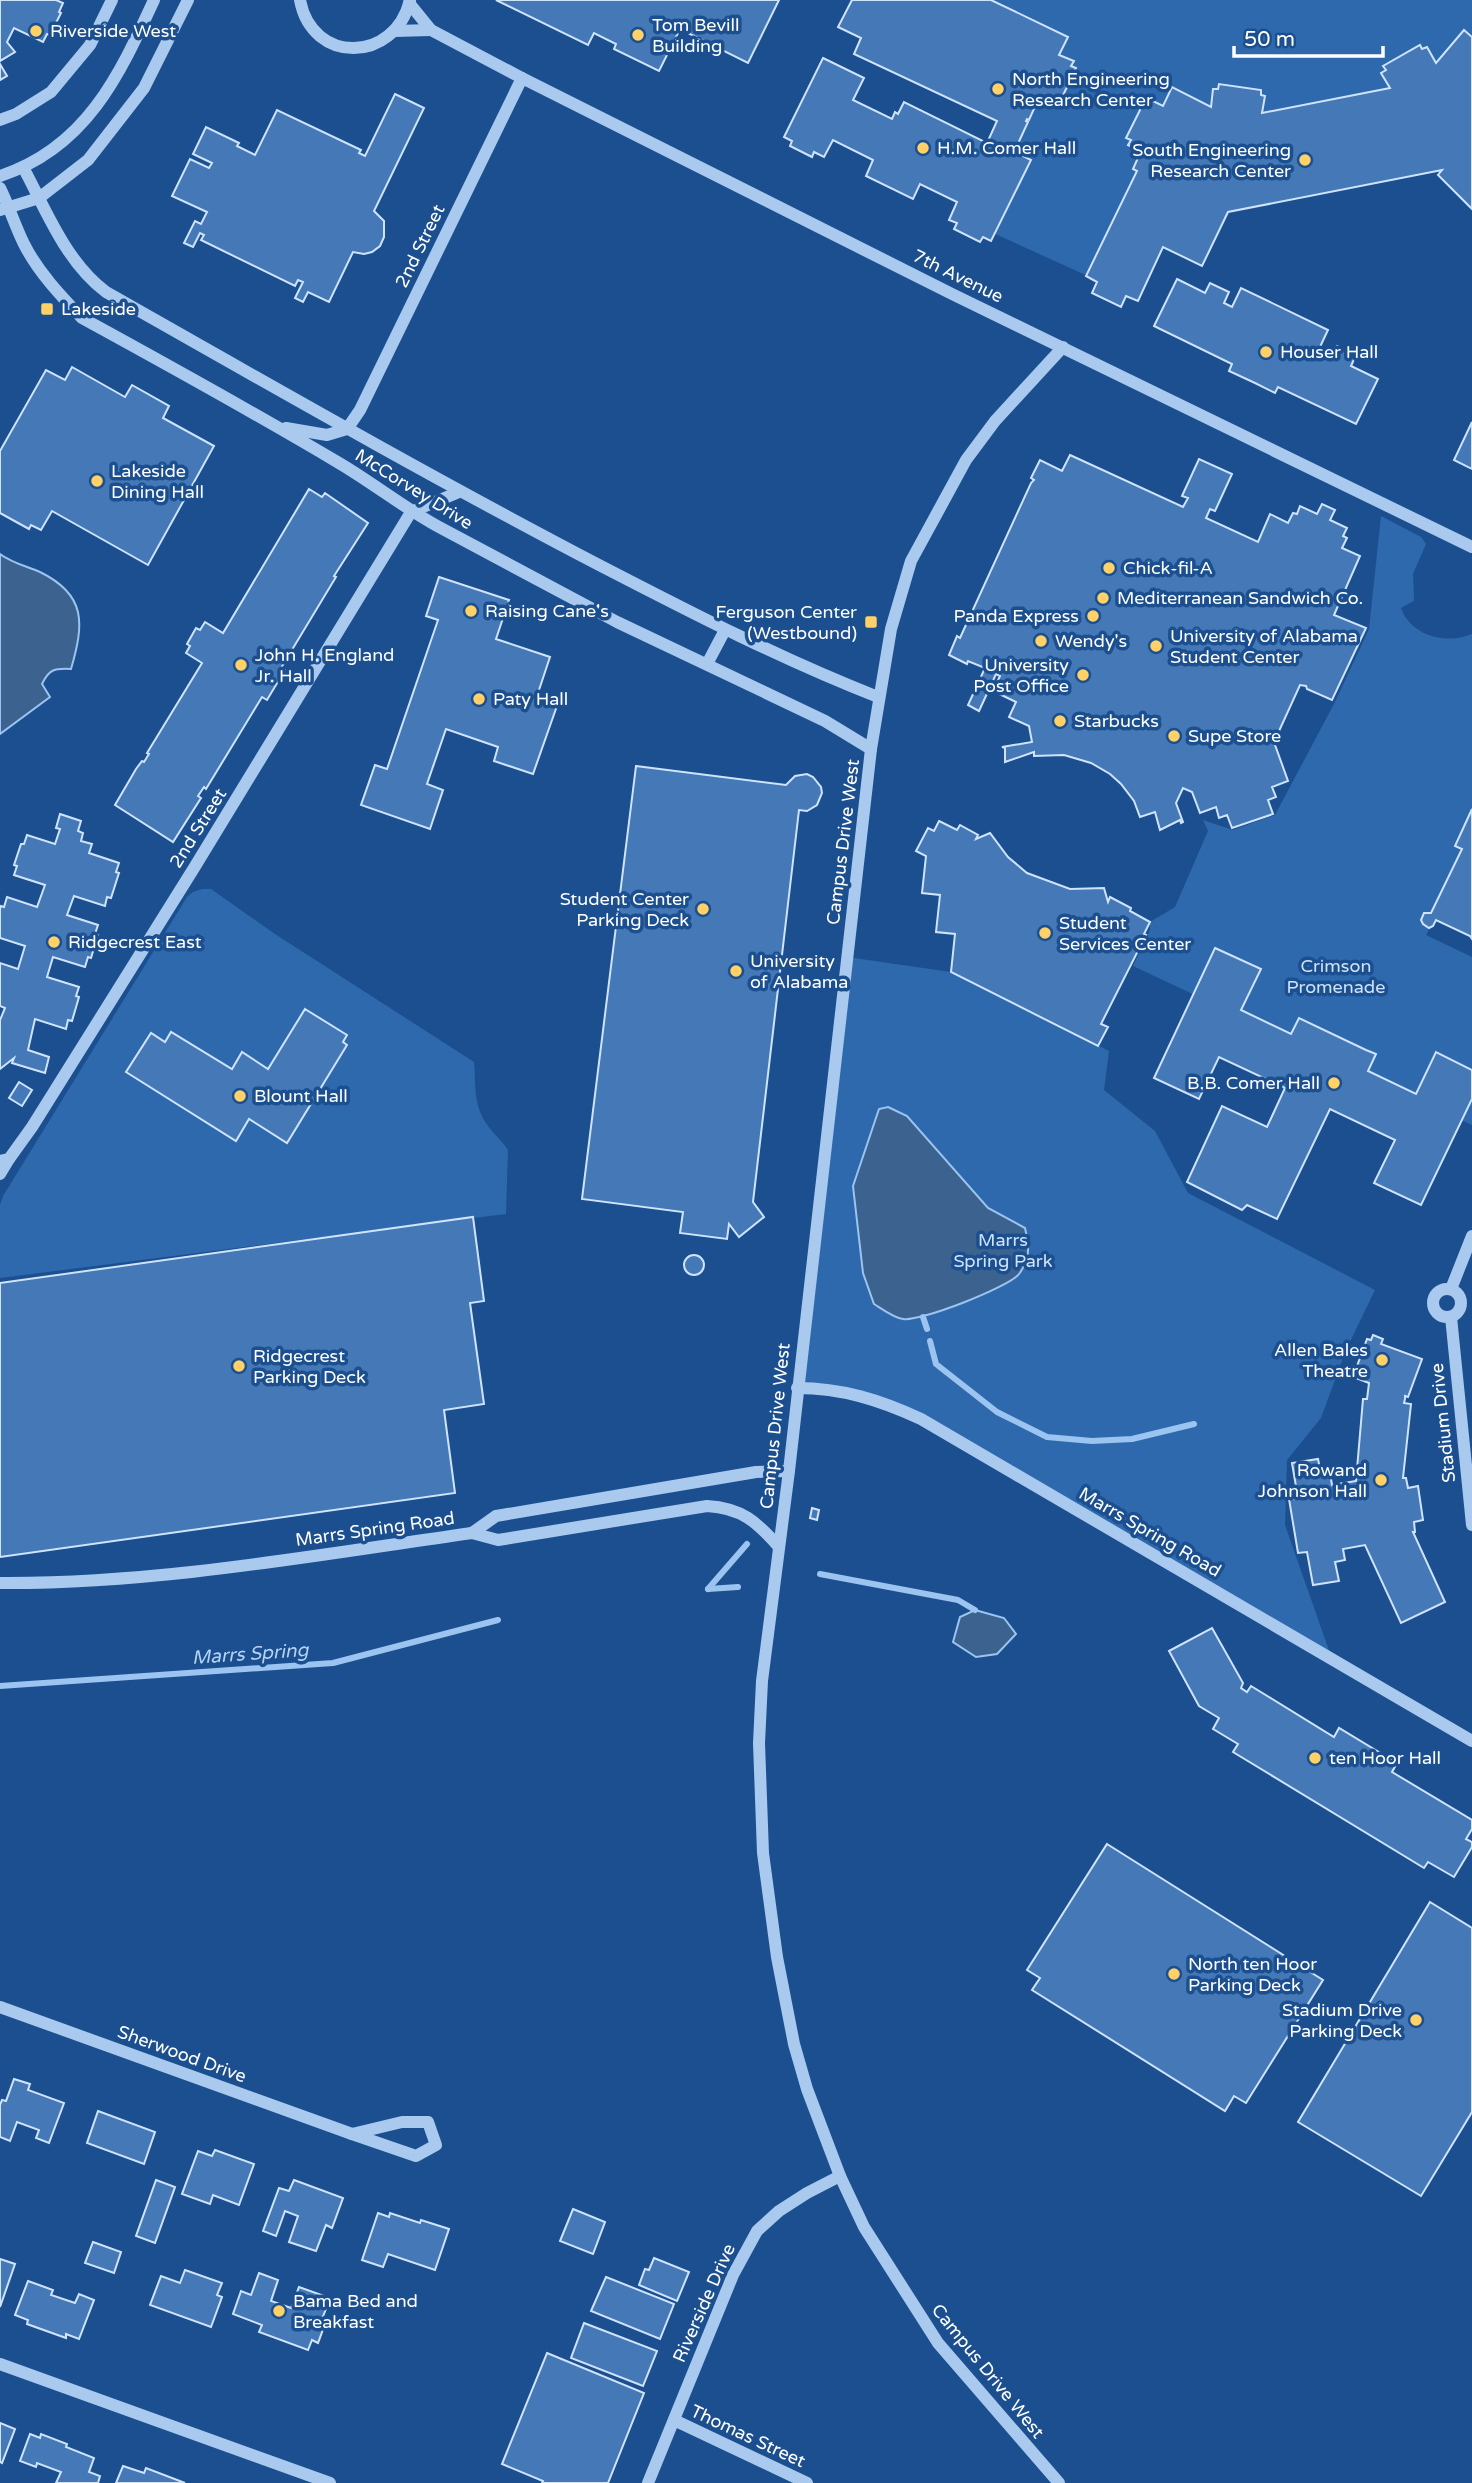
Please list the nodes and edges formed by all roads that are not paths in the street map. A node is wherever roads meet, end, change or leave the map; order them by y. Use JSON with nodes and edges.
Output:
{"nodes":[{"id":1,"x":112,"y":0,"type":"edge"},
{"id":2,"x":154,"y":0,"type":"edge"},
{"id":3,"x":188,"y":0,"type":"edge"},
{"id":4,"x":300,"y":0,"type":"edge"},
{"id":5,"x":409,"y":1,"type":"edge"},
{"id":6,"x":431,"y":30,"type":"junction"},
{"id":7,"x":395,"y":31,"type":"junction"},
{"id":8,"x":522,"y":78,"type":"junction"},
{"id":9,"x":0,"y":120,"type":"edge"},
{"id":10,"x":24,"y":169,"type":"junction"},
{"id":11,"x":0,"y":176,"type":"edge"},
{"id":12,"x":0,"y":188,"type":"edge"},
{"id":13,"x":39,"y":198,"type":"junction"},
{"id":14,"x":5,"y":209,"type":"edge"},
{"id":15,"x":1063,"y":347,"type":"junction"},
{"id":16,"x":278,"y":427,"type":"junction"},
{"id":17,"x":348,"y":429,"type":"junction"},
{"id":18,"x":459,"y":492,"type":"junction"},
{"id":19,"x":411,"y":512,"type":"junction"},
{"id":20,"x":1472,"y":547,"type":"edge"},
{"id":21,"x":725,"y":629,"type":"junction"},
{"id":22,"x":707,"y":664,"type":"junction"},
{"id":23,"x":878,"y":697,"type":"junction"},
{"id":24,"x":871,"y":749,"type":"junction"},
{"id":25,"x":4,"y":1160,"type":"edge"},
{"id":26,"x":0,"y":1174,"type":"edge"},
{"id":27,"x":1472,"y":1236,"type":"edge"},
{"id":28,"x":1451,"y":1289,"type":"junction"},
{"id":29,"x":1451,"y":1317,"type":"junction"},
{"id":30,"x":796,"y":1388,"type":"junction"},
{"id":31,"x":789,"y":1471,"type":"junction"},
{"id":32,"x":1472,"y":1525,"type":"edge"},
{"id":33,"x":472,"y":1533,"type":"junction"},
{"id":34,"x":779,"y":1547,"type":"junction"},
{"id":35,"x":0,"y":1583,"type":"edge"},
{"id":36,"x":1472,"y":1741,"type":"edge"},
{"id":37,"x":0,"y":2007,"type":"edge"},
{"id":38,"x":352,"y":2134,"type":"junction"},
{"id":39,"x":840,"y":2176,"type":"junction"},
{"id":40,"x":0,"y":2364,"type":"edge"},
{"id":41,"x":674,"y":2420,"type":"junction"},
{"id":42,"x":787,"y":2479,"type":"edge"},
{"id":43,"x":330,"y":2483,"type":"edge"},
{"id":44,"x":648,"y":2483,"type":"edge"},
{"id":45,"x":807,"y":2483,"type":"edge"},
{"id":46,"x":1059,"y":2483,"type":"edge"}],
"edges":[{"from":1,"to":9,"type":"street"},
{"from":2,"to":10,"type":"street"},
{"from":3,"to":13,"type":"street"},
{"from":4,"to":7,"type":"street","name":"7th Avenue"},
{"from":5,"to":6,"type":"street","name":"7th Avenue"},
{"from":5,"to":7,"type":"street","name":"7th Avenue"},
{"from":6,"to":7,"type":"street","name":"7th Avenue"},
{"from":6,"to":8,"type":"street","name":"7th Avenue"},
{"from":8,"to":15,"type":"street","name":"7th Avenue"},
{"from":8,"to":17,"type":"street","name":"2nd Street"},
{"from":10,"to":11,"type":"street"},
{"from":10,"to":13,"type":"street","name":"McCorvey Drive"},
{"from":12,"to":14,"type":"street","name":"McCorvey Drive"},
{"from":13,"to":14,"type":"street"},
{"from":13,"to":17,"type":"street","name":"McCorvey Drive"},
{"from":14,"to":16,"type":"street","name":"McCorvey Drive"},
{"from":15,"to":20,"type":"street","name":"7th Avenue"},
{"from":15,"to":23,"type":"street","name":"Campus Drive West"},
{"from":16,"to":17,"type":"street"},
{"from":16,"to":19,"type":"street","name":"McCorvey Drive"},
{"from":17,"to":18,"type":"street","name":"McCorvey Drive"},
{"from":18,"to":19,"type":"street"},
{"from":18,"to":21,"type":"street","name":"McCorvey Drive"},
{"from":19,"to":22,"type":"street","name":"McCorvey Drive"},
{"from":19,"to":25,"type":"street","name":"2nd Street"},
{"from":21,"to":22,"type":"street"},
{"from":21,"to":23,"type":"street","name":"McCorvey Drive"},
{"from":22,"to":24,"type":"street","name":"McCorvey Drive"},
{"from":23,"to":24,"type":"street","name":"Campus Drive West"},
{"from":24,"to":30,"type":"street","name":"Campus Drive West"},
{"from":25,"to":26,"type":"street","name":"2nd Street"},
{"from":27,"to":28,"type":"street"},
{"from":28,"to":29,"type":"street"},
{"from":28,"to":29,"type":"street"},
{"from":29,"to":32,"type":"street","name":"Stadium Drive"},
{"from":30,"to":31,"type":"street","name":"Campus Drive West"},
{"from":30,"to":36,"type":"street","name":"Marrs Spring Road"},
{"from":31,"to":33,"type":"street"},
{"from":31,"to":34,"type":"street","name":"Campus Drive West"},
{"from":33,"to":34,"type":"street","name":"Marrs Spring Road"},
{"from":33,"to":35,"type":"street","name":"Marrs Spring Road"},
{"from":34,"to":39,"type":"street","name":"Campus Drive West"},
{"from":37,"to":38,"type":"street","name":"Sherwood Drive"},
{"from":38,"to":38,"type":"street","name":"Sherwood Drive"},
{"from":39,"to":41,"type":"street","name":"Riverside Drive"},
{"from":39,"to":46,"type":"street","name":"Campus Drive West"},
{"from":40,"to":43,"type":"street"},
{"from":41,"to":42,"type":"street","name":"Thomas Street"},
{"from":41,"to":44,"type":"street","name":"Riverside Drive"},
{"from":42,"to":45,"type":"street","name":"Thomas Street"}]}
